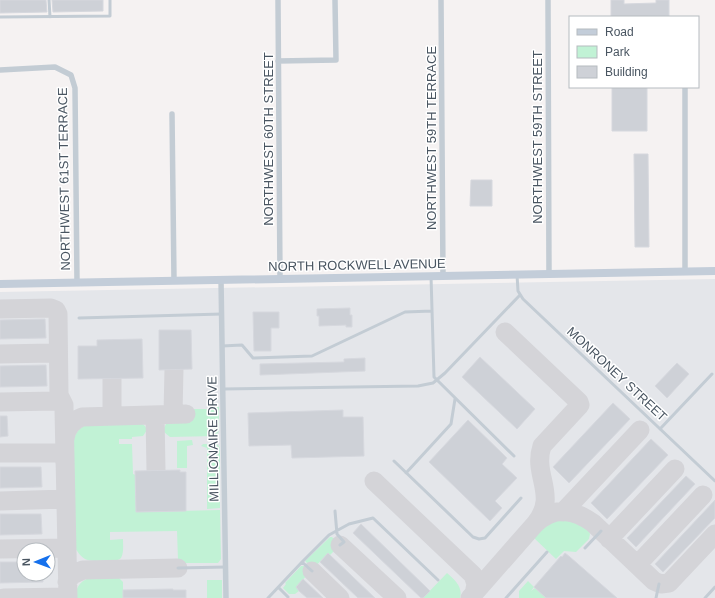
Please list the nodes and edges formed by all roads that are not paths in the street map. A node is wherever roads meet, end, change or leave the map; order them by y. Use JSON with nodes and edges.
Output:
{"nodes":[{"id":1,"x":49,"y":0,"type":"edge"},
{"id":2,"x":110,"y":0,"type":"edge"},
{"id":3,"x":278,"y":0,"type":"edge"},
{"id":4,"x":336,"y":0,"type":"edge"},
{"id":5,"x":441,"y":0,"type":"edge"},
{"id":6,"x":548,"y":0,"type":"edge"},
{"id":7,"x":50,"y":16,"type":"junction"},
{"id":8,"x":0,"y":17,"type":"edge"},
{"id":9,"x":278,"y":61,"type":"junction"},
{"id":10,"x":0,"y":70,"type":"edge"},
{"id":11,"x":685,"y":88,"type":"edge"},
{"id":12,"x":172,"y":114,"type":"dead end"},
{"id":13,"x":715,"y":271,"type":"edge"},
{"id":14,"x":685,"y":272,"type":"junction"},
{"id":15,"x":549,"y":274,"type":"junction"},
{"id":16,"x":517,"y":275,"type":"junction"},
{"id":17,"x":431,"y":276,"type":"junction"},
{"id":18,"x":443,"y":276,"type":"junction"},
{"id":19,"x":280,"y":278,"type":"junction"},
{"id":20,"x":221,"y":279,"type":"junction"},
{"id":21,"x":174,"y":280,"type":"junction"},
{"id":22,"x":77,"y":282,"type":"junction"},
{"id":23,"x":0,"y":284,"type":"edge"},
{"id":24,"x":520,"y":295,"type":"junction"},
{"id":25,"x":432,"y":311,"type":"junction"},
{"id":26,"x":222,"y":314,"type":"junction"},
{"id":27,"x":79,"y":318,"type":"dead end"},
{"id":28,"x":222,"y":346,"type":"junction"},
{"id":29,"x":712,"y":374,"type":"dead end"},
{"id":30,"x":436,"y":381,"type":"junction"},
{"id":31,"x":223,"y":389,"type":"junction"},
{"id":32,"x":455,"y":399,"type":"junction"},
{"id":33,"x":660,"y":429,"type":"junction"},
{"id":34,"x":514,"y":456,"type":"dead end"},
{"id":35,"x":394,"y":461,"type":"dead end"},
{"id":36,"x":406,"y":473,"type":"junction"},
{"id":37,"x":715,"y":475,"type":"edge"},
{"id":38,"x":714,"y":480,"type":"edge"},
{"id":39,"x":521,"y":498,"type":"dead end"},
{"id":40,"x":335,"y":511,"type":"dead end"},
{"id":41,"x":337,"y":530,"type":"junction"},
{"id":42,"x":601,"y":531,"type":"dead end"},
{"id":43,"x":340,"y":545,"type":"dead end"},
{"id":44,"x":585,"y":548,"type":"dead end"},
{"id":45,"x":547,"y":552,"type":"dead end"},
{"id":46,"x":302,"y":562,"type":"junction"},
{"id":47,"x":226,"y":567,"type":"junction"},
{"id":48,"x":178,"y":568,"type":"dead end"},
{"id":49,"x":312,"y":571,"type":"dead end"},
{"id":50,"x":438,"y":580,"type":"dead end"},
{"id":51,"x":659,"y":584,"type":"dead end"},
{"id":52,"x":715,"y":587,"type":"edge"},
{"id":53,"x":278,"y":588,"type":"junction"},
{"id":54,"x":288,"y":597,"type":"dead end"},
{"id":55,"x":226,"y":598,"type":"edge"},
{"id":56,"x":268,"y":598,"type":"edge"},
{"id":57,"x":506,"y":598,"type":"edge"},
{"id":58,"x":656,"y":598,"type":"edge"},
{"id":59,"x":705,"y":598,"type":"edge"}],
"edges":[{"from":1,"to":7,"type":"lane"},
{"from":2,"to":7,"type":"lane"},
{"from":3,"to":9,"type":"street","name":"NORTHWEST 60TH STREET"},
{"from":4,"to":9,"type":"street"},
{"from":5,"to":18,"type":"street","name":"NORTHWEST 59TH TERRACE"},
{"from":6,"to":15,"type":"street","name":"NORTHWEST 59TH STREET"},
{"from":7,"to":8,"type":"lane"},
{"from":9,"to":19,"type":"street","name":"NORTHWEST 60TH STREET"},
{"from":10,"to":22,"type":"street","name":"NORTHWEST 61ST TERRACE"},
{"from":11,"to":14,"type":"street"},
{"from":12,"to":21,"type":"street"},
{"from":13,"to":14,"type":"main road","name":"NORTH ROCKWELL AVENUE"},
{"from":14,"to":15,"type":"main road","name":"NORTH ROCKWELL AVENUE"},
{"from":15,"to":16,"type":"main road","name":"NORTH ROCKWELL AVENUE"},
{"from":16,"to":18,"type":"main road","name":"NORTH ROCKWELL AVENUE"},
{"from":16,"to":24,"type":"lane"},
{"from":17,"to":18,"type":"main road","name":"NORTH ROCKWELL AVENUE"},
{"from":17,"to":19,"type":"main road","name":"NORTH ROCKWELL AVENUE"},
{"from":17,"to":25,"type":"lane"},
{"from":19,"to":20,"type":"main road","name":"NORTH ROCKWELL AVENUE"},
{"from":20,"to":21,"type":"main road","name":"NORTH ROCKWELL AVENUE"},
{"from":20,"to":26,"type":"street","name":"MILLIONAIRE DRIVE"},
{"from":21,"to":22,"type":"main road","name":"NORTH ROCKWELL AVENUE"},
{"from":22,"to":23,"type":"main road","name":"NORTH ROCKWELL AVENUE"},
{"from":24,"to":30,"type":"lane"},
{"from":24,"to":33,"type":"lane","name":"MONRONEY STREET"},
{"from":25,"to":28,"type":"lane"},
{"from":25,"to":30,"type":"lane"},
{"from":26,"to":27,"type":"lane"},
{"from":26,"to":28,"type":"street","name":"MILLIONAIRE DRIVE"},
{"from":28,"to":31,"type":"street","name":"MILLIONAIRE DRIVE"},
{"from":29,"to":33,"type":"lane"},
{"from":30,"to":31,"type":"lane"},
{"from":30,"to":32,"type":"lane"},
{"from":31,"to":47,"type":"street","name":"MILLIONAIRE DRIVE"},
{"from":32,"to":34,"type":"lane"},
{"from":32,"to":36,"type":"lane"},
{"from":33,"to":38,"type":"lane","name":"MONRONEY STREET"},
{"from":35,"to":36,"type":"lane"},
{"from":36,"to":39,"type":"lane"},
{"from":37,"to":38,"type":"lane"},
{"from":40,"to":41,"type":"lane"},
{"from":41,"to":43,"type":"lane"},
{"from":41,"to":46,"type":"lane"},
{"from":41,"to":50,"type":"lane"},
{"from":42,"to":44,"type":"lane"},
{"from":45,"to":57,"type":"lane"},
{"from":46,"to":49,"type":"lane"},
{"from":46,"to":53,"type":"lane"},
{"from":47,"to":48,"type":"lane"},
{"from":47,"to":55,"type":"street","name":"MILLIONAIRE DRIVE"},
{"from":51,"to":58,"type":"lane"},
{"from":52,"to":59,"type":"lane"},
{"from":53,"to":54,"type":"lane"},
{"from":53,"to":56,"type":"lane"}]}
